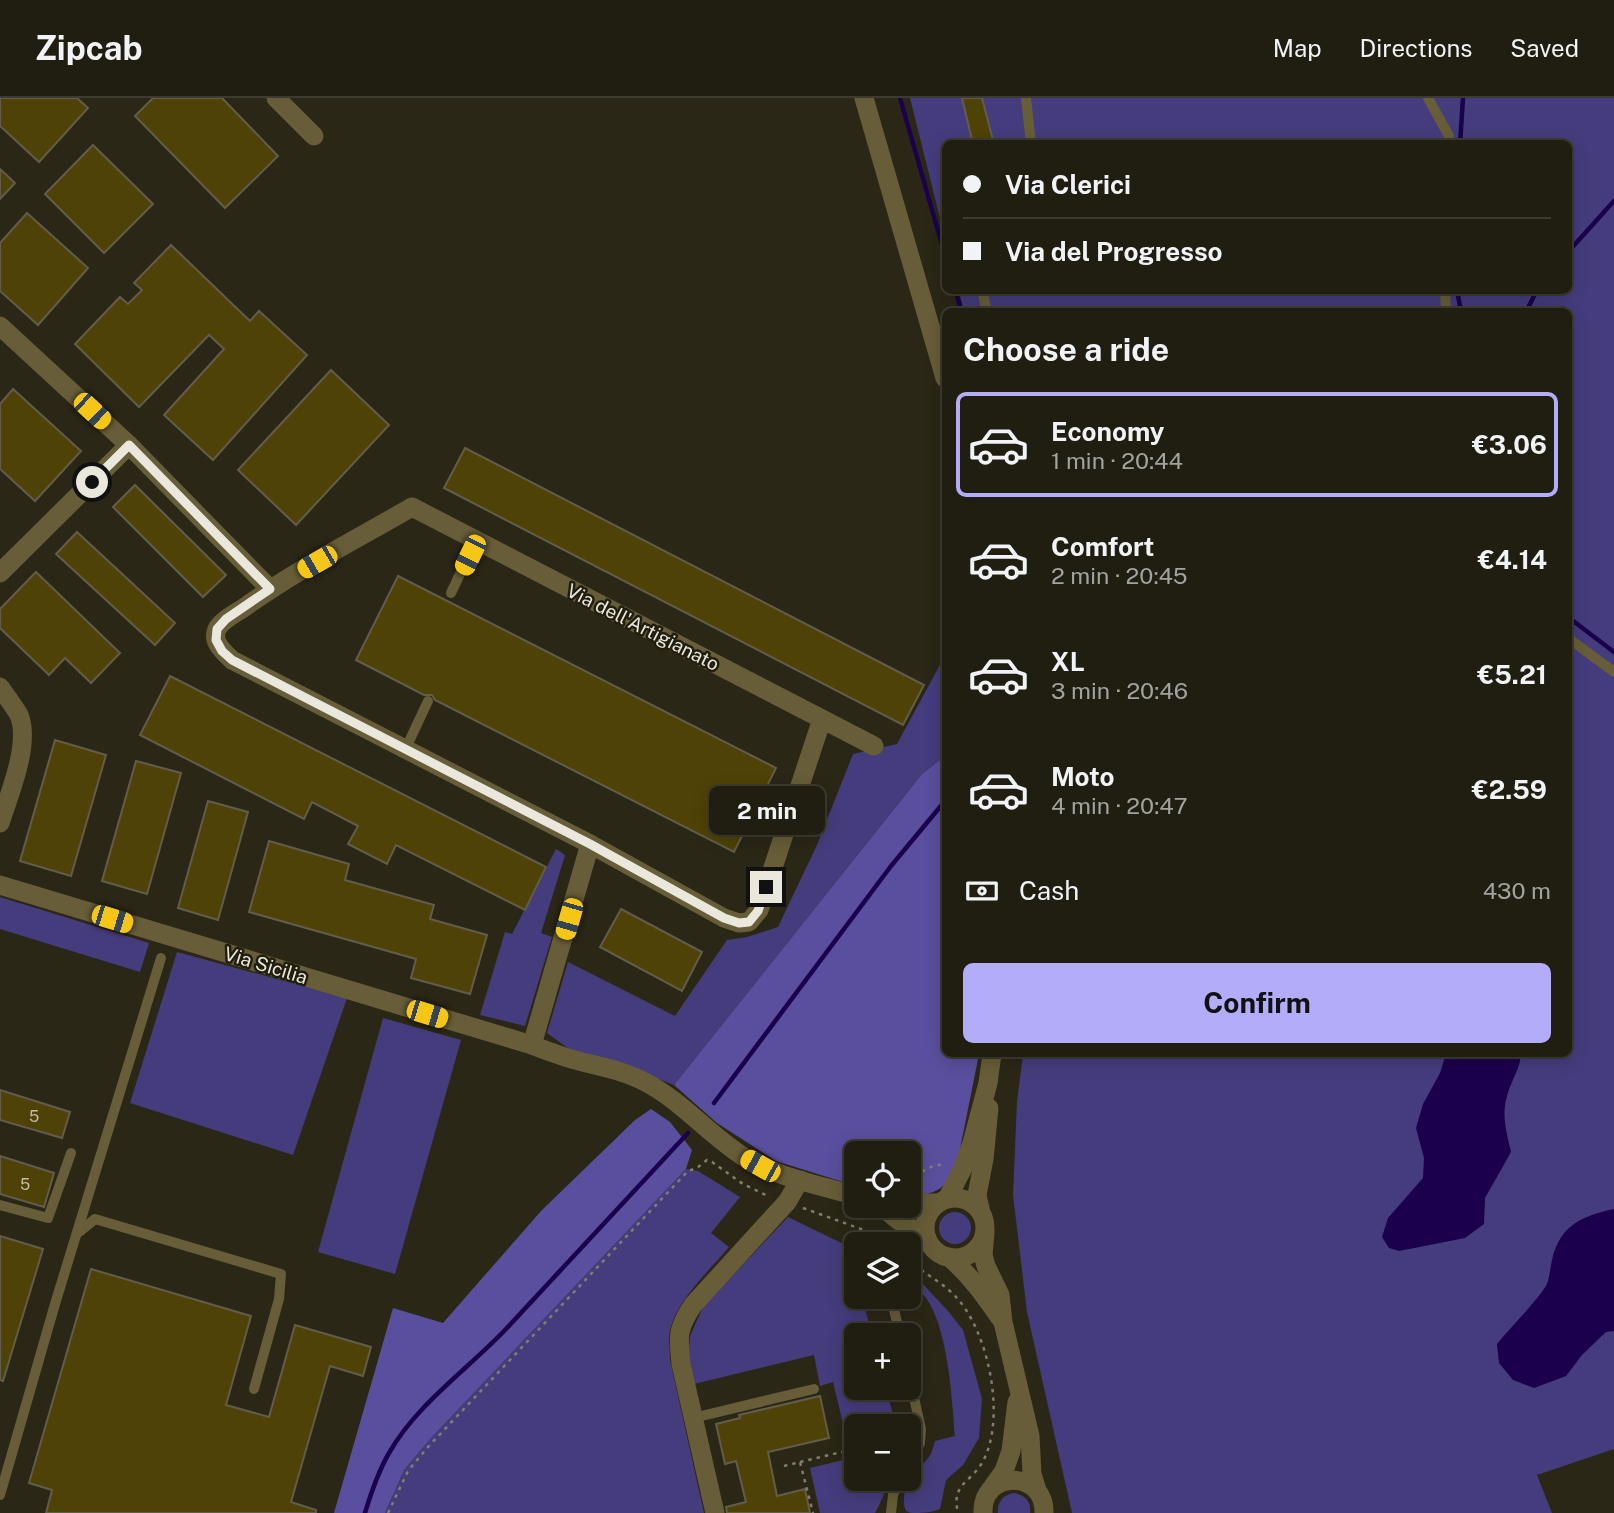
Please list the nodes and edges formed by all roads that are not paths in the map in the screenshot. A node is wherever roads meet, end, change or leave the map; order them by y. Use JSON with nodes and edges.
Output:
{"nodes":[{"id":1,"x":276,"y":98,"type":"edge"},
{"id":2,"x":864,"y":98,"type":"edge"},
{"id":3,"x":1026,"y":98,"type":"edge"},
{"id":4,"x":1428,"y":98,"type":"edge"},
{"id":5,"x":314,"y":136,"type":"dead end"},
{"id":6,"x":1031,"y":140,"type":"edge"},
{"id":7,"x":1448,"y":140,"type":"edge"},
{"id":8,"x":0,"y":326,"type":"edge"},
{"id":9,"x":942,"y":368,"type":"edge"},
{"id":10,"x":129,"y":445,"type":"junction"},
{"id":11,"x":476,"y":540,"type":"junction"},
{"id":12,"x":0,"y":573,"type":"edge"},
{"id":13,"x":270,"y":589,"type":"junction"},
{"id":14,"x":451,"y":593,"type":"dead end"},
{"id":15,"x":1572,"y":641,"type":"edge"},
{"id":16,"x":1614,"y":672,"type":"edge"},
{"id":17,"x":0,"y":687,"type":"edge"},
{"id":18,"x":428,"y":701,"type":"dead end"},
{"id":19,"x":822,"y":719,"type":"junction"},
{"id":20,"x":874,"y":746,"type":"dead end"},
{"id":21,"x":405,"y":750,"type":"junction"},
{"id":22,"x":0,"y":823,"type":"edge"},
{"id":23,"x":590,"y":844,"type":"junction"},
{"id":24,"x":0,"y":885,"type":"edge"},
{"id":25,"x":161,"y":958,"type":"dead end"},
{"id":26,"x":532,"y":1045,"type":"junction"},
{"id":27,"x":992,"y":1057,"type":"edge"},
{"id":28,"x":988,"y":1083,"type":"junction"},
{"id":29,"x":71,"y":1153,"type":"dead end"},
{"id":30,"x":800,"y":1180,"type":"junction"},
{"id":31,"x":844,"y":1193,"type":"edge"},
{"id":32,"x":921,"y":1198,"type":"edge"},
{"id":33,"x":943,"y":1201,"type":"junction"},
{"id":34,"x":0,"y":1205,"type":"edge"},
{"id":35,"x":895,"y":1218,"type":"edge"},
{"id":36,"x":983,"y":1223,"type":"junction"},
{"id":37,"x":78,"y":1232,"type":"junction"},
{"id":38,"x":928,"y":1238,"type":"junction"},
{"id":39,"x":949,"y":1257,"type":"junction"},
{"id":40,"x":1003,"y":1322,"type":"junction"},
{"id":41,"x":1018,"y":1387,"type":"junction"},
{"id":42,"x":254,"y":1389,"type":"dead end"},
{"id":43,"x":814,"y":1389,"type":"dead end"},
{"id":44,"x":693,"y":1418,"type":"junction"},
{"id":45,"x":991,"y":1489,"type":"junction"},
{"id":46,"x":1037,"y":1490,"type":"junction"},
{"id":47,"x":895,"y":1491,"type":"edge"},
{"id":48,"x":0,"y":1495,"type":"edge"},
{"id":49,"x":715,"y":1513,"type":"edge"},
{"id":50,"x":891,"y":1513,"type":"edge"},
{"id":51,"x":984,"y":1513,"type":"edge"},
{"id":52,"x":1044,"y":1513,"type":"edge"}],
"edges":[{"from":1,"to":5,"type":"street"},
{"from":2,"to":9,"type":"street"},
{"from":3,"to":6,"type":"lane"},
{"from":4,"to":7,"type":"lane"},
{"from":8,"to":10,"type":"street"},
{"from":10,"to":12,"type":"street"},
{"from":10,"to":13,"type":"street"},
{"from":11,"to":13,"type":"street","name":"Via dell'Artigianato"},
{"from":11,"to":14,"type":"lane"},
{"from":11,"to":19,"type":"street","name":"Via dell'Artigianato"},
{"from":13,"to":21,"type":"street"},
{"from":15,"to":16,"type":"lane"},
{"from":17,"to":22,"type":"street"},
{"from":18,"to":21,"type":"lane"},
{"from":19,"to":20,"type":"street","name":"Via dell'Artigianato"},
{"from":19,"to":23,"type":"street"},
{"from":21,"to":23,"type":"street"},
{"from":23,"to":26,"type":"street"},
{"from":24,"to":26,"type":"street","name":"Via Sicilia"},
{"from":25,"to":37,"type":"lane"},
{"from":26,"to":30,"type":"street","name":"Via Sicilia"},
{"from":27,"to":28,"type":"street"},
{"from":28,"to":33,"type":"street"},
{"from":28,"to":36,"type":"street"},
{"from":29,"to":34,"type":"lane"},
{"from":30,"to":31,"type":"street","name":"Via Sicilia"},
{"from":30,"to":44,"type":"street"},
{"from":32,"to":33,"type":"street"},
{"from":33,"to":36,"type":"street"},
{"from":33,"to":38,"type":"street"},
{"from":35,"to":38,"type":"street"},
{"from":36,"to":39,"type":"street"},
{"from":36,"to":40,"type":"street"},
{"from":37,"to":42,"type":"lane"},
{"from":37,"to":48,"type":"lane"},
{"from":38,"to":39,"type":"street"},
{"from":39,"to":40,"type":"street"},
{"from":40,"to":41,"type":"street"},
{"from":41,"to":45,"type":"street"},
{"from":41,"to":46,"type":"street"},
{"from":43,"to":44,"type":"lane"},
{"from":44,"to":49,"type":"street"},
{"from":45,"to":46,"type":"street"},
{"from":45,"to":51,"type":"street"},
{"from":46,"to":52,"type":"street"},
{"from":47,"to":50,"type":"lane"}]}
